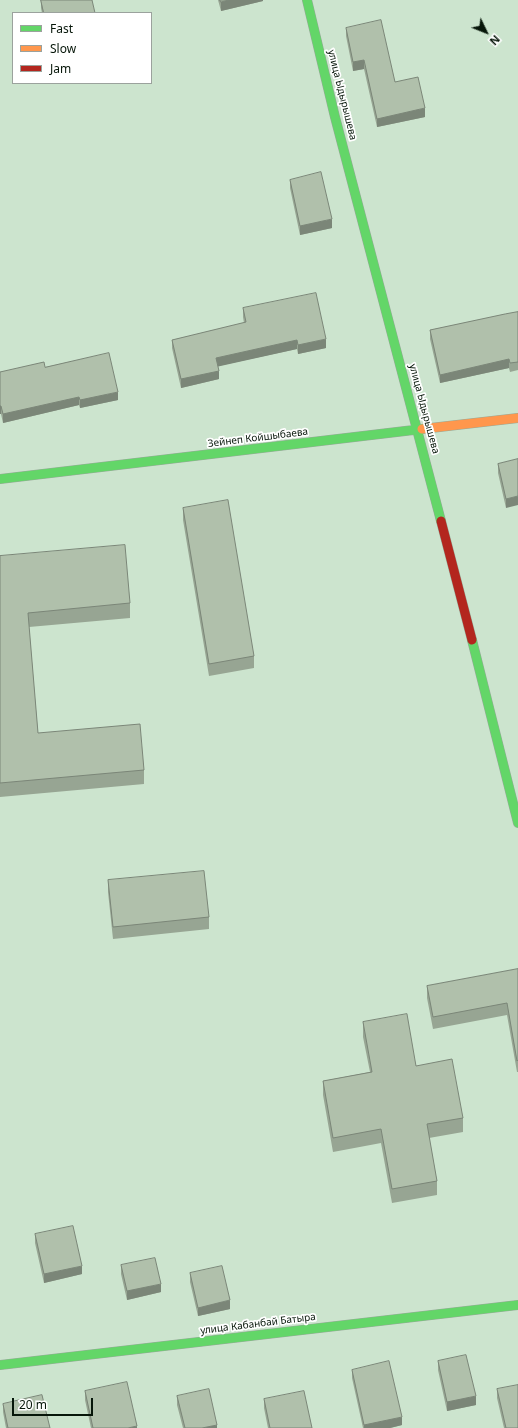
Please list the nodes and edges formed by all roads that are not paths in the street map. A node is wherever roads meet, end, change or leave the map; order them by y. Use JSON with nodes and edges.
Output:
{"nodes":[{"id":1,"x":307,"y":0,"type":"edge"},
{"id":2,"x":518,"y":418,"type":"edge"},
{"id":3,"x":418,"y":429,"type":"junction"},
{"id":4,"x":0,"y":480,"type":"edge"},
{"id":5,"x":518,"y":823,"type":"edge"},
{"id":6,"x":518,"y":1305,"type":"edge"},
{"id":7,"x":0,"y":1365,"type":"edge"}],
"edges":[{"from":1,"to":3,"type":"street","name":"улица Ыдырышева"},
{"from":2,"to":3,"type":"street","name":"Зейнеп Койшыбаева"},
{"from":3,"to":4,"type":"street","name":"Зейнеп Койшыбаева"},
{"from":3,"to":5,"type":"street","name":"улица Ыдырышева"},
{"from":6,"to":7,"type":"street","name":"улица Кабанбай Батыра"}]}
